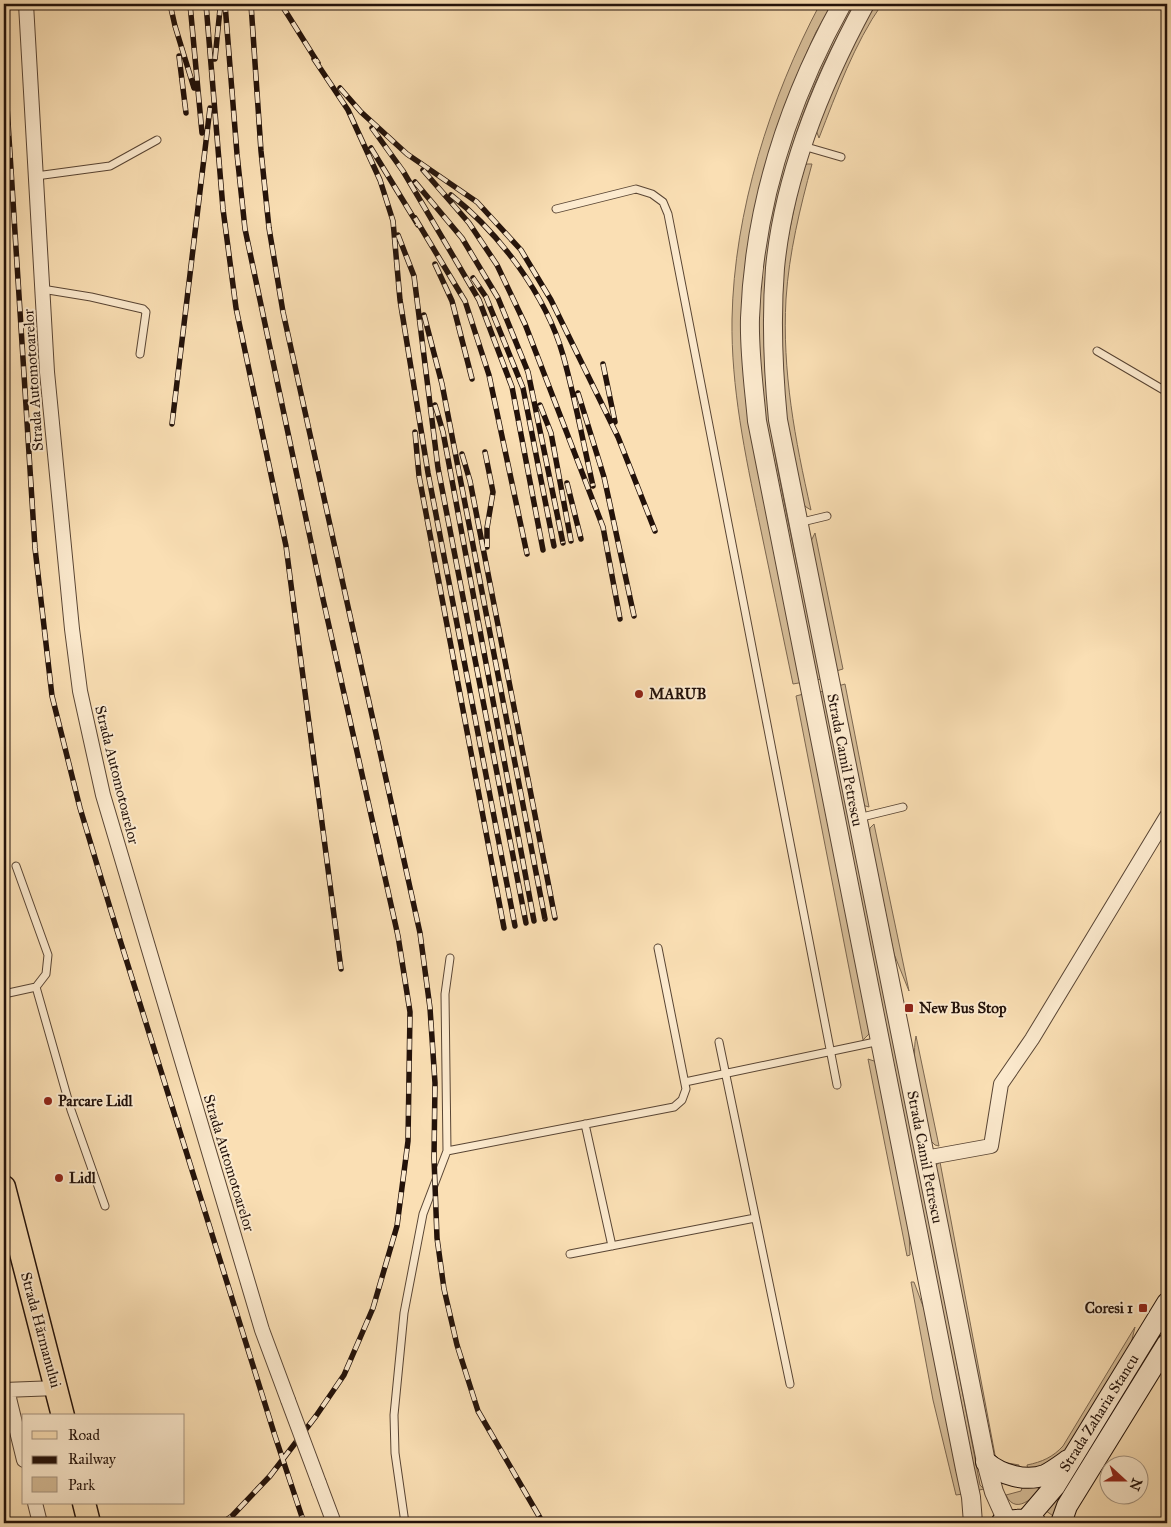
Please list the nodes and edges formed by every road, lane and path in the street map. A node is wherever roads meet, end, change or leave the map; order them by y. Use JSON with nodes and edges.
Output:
{"nodes":[{"id":1,"x":26,"y":4,"type":"edge"},
{"id":2,"x":842,"y":4,"type":"edge"},
{"id":3,"x":865,"y":4,"type":"edge"},
{"id":4,"x":157,"y":140,"type":"dead end"},
{"id":5,"x":802,"y":146,"type":"junction"},
{"id":6,"x":841,"y":157,"type":"dead end"},
{"id":7,"x":36,"y":176,"type":"junction"},
{"id":8,"x":556,"y":209,"type":"dead end"},
{"id":9,"x":42,"y":289,"type":"junction"},
{"id":10,"x":1097,"y":351,"type":"dead end"},
{"id":11,"x":140,"y":354,"type":"dead end"},
{"id":12,"x":1167,"y":392,"type":"edge"},
{"id":13,"x":827,"y":516,"type":"dead end"},
{"id":14,"x":798,"y":523,"type":"junction"},
{"id":15,"x":903,"y":807,"type":"dead end"},
{"id":16,"x":1167,"y":816,"type":"edge"},
{"id":17,"x":857,"y":818,"type":"junction"},
{"id":18,"x":16,"y":866,"type":"dead end"},
{"id":19,"x":658,"y":948,"type":"dead end"},
{"id":20,"x":450,"y":958,"type":"dead end"},
{"id":21,"x":36,"y":987,"type":"junction"},
{"id":22,"x":4,"y":994,"type":"edge"},
{"id":23,"x":880,"y":1041,"type":"junction"},
{"id":24,"x":719,"y":1042,"type":"dead end"},
{"id":25,"x":831,"y":1053,"type":"junction"},
{"id":26,"x":725,"y":1074,"type":"junction"},
{"id":27,"x":685,"y":1082,"type":"junction"},
{"id":28,"x":837,"y":1086,"type":"dead end"},
{"id":29,"x":585,"y":1124,"type":"junction"},
{"id":30,"x":447,"y":1151,"type":"junction"},
{"id":31,"x":925,"y":1158,"type":"junction"},
{"id":32,"x":4,"y":1187,"type":"edge"},
{"id":33,"x":105,"y":1206,"type":"dead end"},
{"id":34,"x":755,"y":1218,"type":"junction"},
{"id":35,"x":612,"y":1246,"type":"junction"},
{"id":36,"x":570,"y":1254,"type":"dead end"},
{"id":37,"x":1167,"y":1303,"type":"edge"},
{"id":38,"x":1167,"y":1344,"type":"edge"},
{"id":39,"x":790,"y":1384,"type":"dead end"},
{"id":40,"x":56,"y":1388,"type":"junction"},
{"id":41,"x":6,"y":1390,"type":"edge"},
{"id":42,"x":62,"y":1414,"type":"edge"},
{"id":43,"x":22,"y":1452,"type":"edge"},
{"id":44,"x":1072,"y":1458,"type":"junction"},
{"id":45,"x":986,"y":1462,"type":"junction"},
{"id":46,"x":35,"y":1504,"type":"edge"},
{"id":47,"x":84,"y":1504,"type":"edge"},
{"id":48,"x":1018,"y":1522,"type":"edge"},
{"id":49,"x":40,"y":1523,"type":"edge"},
{"id":50,"x":89,"y":1523,"type":"edge"},
{"id":51,"x":334,"y":1523,"type":"edge"},
{"id":52,"x":404,"y":1523,"type":"edge"},
{"id":53,"x":974,"y":1523,"type":"edge"},
{"id":54,"x":1061,"y":1523,"type":"edge"}],
"edges":[{"from":1,"to":7,"type":"street","name":"Strada Automotoarelor"},
{"from":2,"to":23,"type":"street","name":"Strada Camil Petrescu"},
{"from":3,"to":5,"type":"street","name":"Strada Camil Petrescu"},
{"from":4,"to":7,"type":"lane"},
{"from":5,"to":6,"type":"lane"},
{"from":5,"to":14,"type":"street","name":"Strada Camil Petrescu"},
{"from":7,"to":9,"type":"street","name":"Strada Automotoarelor"},
{"from":8,"to":25,"type":"lane"},
{"from":9,"to":11,"type":"lane"},
{"from":9,"to":51,"type":"street","name":"Strada Automotoarelor","bridge":true},
{"from":10,"to":12,"type":"lane"},
{"from":13,"to":14,"type":"lane"},
{"from":14,"to":17,"type":"street","name":"Strada Camil Petrescu"},
{"from":15,"to":17,"type":"lane"},
{"from":16,"to":31,"type":"street"},
{"from":17,"to":31,"type":"street","name":"Strada Camil Petrescu"},
{"from":18,"to":21,"type":"lane"},
{"from":19,"to":27,"type":"lane"},
{"from":20,"to":30,"type":"lane"},
{"from":21,"to":22,"type":"lane"},
{"from":21,"to":33,"type":"lane"},
{"from":23,"to":25,"type":"lane"},
{"from":23,"to":53,"type":"street","name":"Strada Camil Petrescu"},
{"from":24,"to":26,"type":"lane"},
{"from":25,"to":26,"type":"lane"},
{"from":25,"to":28,"type":"lane"},
{"from":26,"to":27,"type":"lane"},
{"from":26,"to":34,"type":"lane"},
{"from":27,"to":29,"type":"lane"},
{"from":29,"to":30,"type":"lane"},
{"from":29,"to":35,"type":"lane"},
{"from":30,"to":52,"type":"lane"},
{"from":31,"to":45,"type":"street","name":"Strada Camil Petrescu"},
{"from":32,"to":40,"type":"main road","name":"Strada Hărmanului"},
{"from":34,"to":35,"type":"lane"},
{"from":34,"to":39,"type":"lane"},
{"from":35,"to":36,"type":"lane"},
{"from":37,"to":44,"type":"main road","name":"Strada Zaharia Stancu"},
{"from":38,"to":54,"type":"main road","name":"Strada Zaharia Stancu"},
{"from":40,"to":41,"type":"street"},
{"from":40,"to":42,"type":"main road","name":"Strada Hărmanului"},
{"from":41,"to":43,"type":"street"},
{"from":44,"to":45,"type":"main road"},
{"from":44,"to":48,"type":"main road","name":"Strada Zaharia Stancu"},
{"from":45,"to":48,"type":"street","name":"Strada Camil Petrescu"},
{"from":46,"to":49,"type":"street"},
{"from":47,"to":50,"type":"main road"}]}
